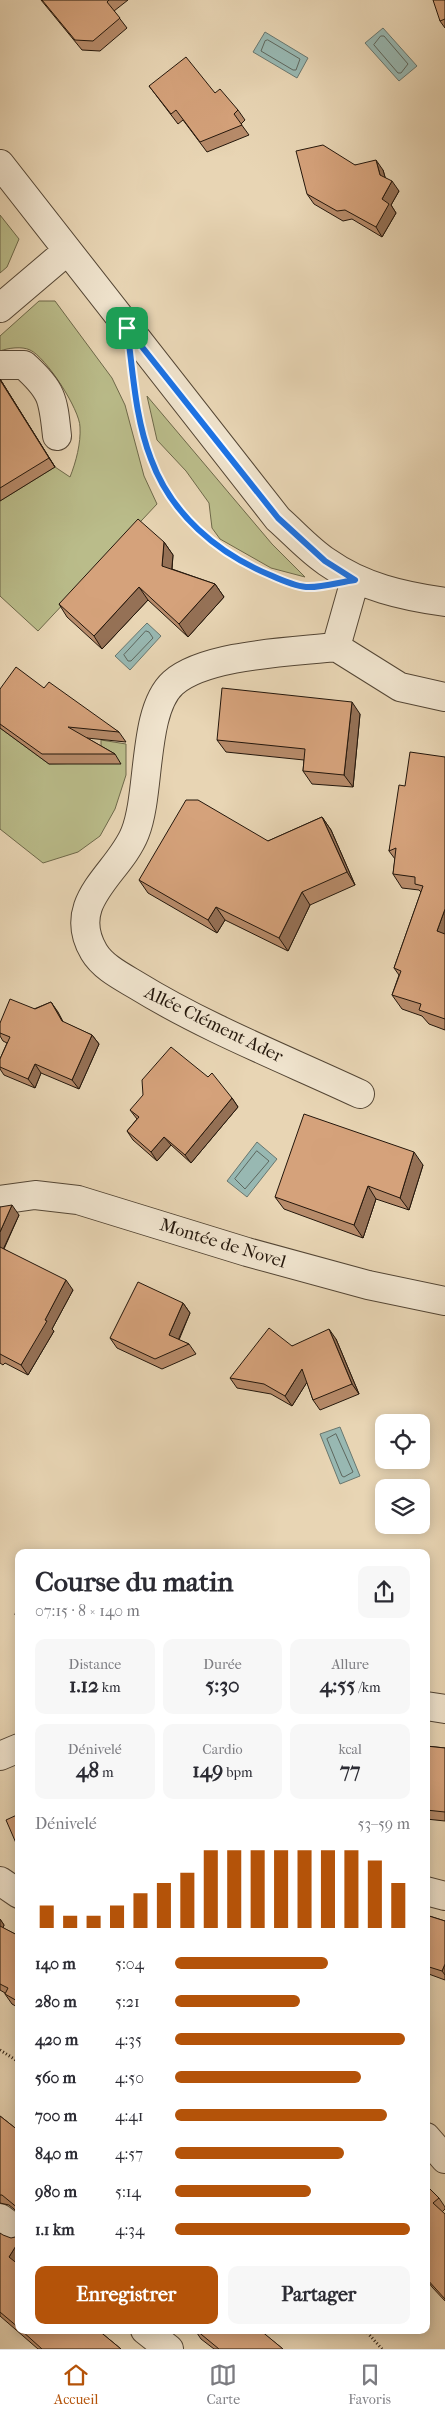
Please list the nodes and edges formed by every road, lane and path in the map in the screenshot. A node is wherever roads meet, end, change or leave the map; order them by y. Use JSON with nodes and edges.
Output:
{"nodes":[{"id":1,"x":0,"y":164,"type":"edge"},
{"id":2,"x":68,"y":250,"type":"junction"},
{"id":3,"x":0,"y":308,"type":"edge"},
{"id":4,"x":0,"y":365,"type":"edge"},
{"id":5,"x":135,"y":387,"type":"dead end"},
{"id":6,"x":56,"y":436,"type":"dead end"},
{"id":7,"x":355,"y":580,"type":"junction"},
{"id":8,"x":307,"y":587,"type":"dead end"},
{"id":9,"x":445,"y":602,"type":"edge"},
{"id":10,"x":336,"y":647,"type":"junction"},
{"id":11,"x":445,"y":697,"type":"edge"},
{"id":12,"x":360,"y":1094,"type":"dead end"},
{"id":13,"x":0,"y":1200,"type":"edge"},
{"id":14,"x":445,"y":1301,"type":"edge"},
{"id":15,"x":430,"y":1707,"type":"edge"},
{"id":16,"x":445,"y":1709,"type":"edge"},
{"id":17,"x":15,"y":1750,"type":"edge"},
{"id":18,"x":0,"y":1756,"type":"edge"},
{"id":19,"x":0,"y":1881,"type":"edge"},
{"id":20,"x":15,"y":1891,"type":"edge"},
{"id":21,"x":430,"y":1892,"type":"edge"},
{"id":22,"x":445,"y":1896,"type":"edge"},
{"id":23,"x":0,"y":2050,"type":"edge"},
{"id":24,"x":15,"y":2059,"type":"edge"},
{"id":25,"x":430,"y":2142,"type":"edge"},
{"id":26,"x":445,"y":2159,"type":"edge"},
{"id":27,"x":0,"y":2218,"type":"edge"},
{"id":28,"x":15,"y":2229,"type":"edge"},
{"id":29,"x":150,"y":2334,"type":"edge"},
{"id":30,"x":369,"y":2334,"type":"edge"},
{"id":31,"x":169,"y":2349,"type":"edge"},
{"id":32,"x":382,"y":2349,"type":"edge"}],
"edges":[{"from":1,"to":2,"type":"street"},
{"from":2,"to":3,"type":"street"},
{"from":2,"to":7,"type":"street"},
{"from":4,"to":6,"type":"street"},
{"from":5,"to":8,"type":"path"},
{"from":7,"to":9,"type":"street"},
{"from":7,"to":10,"type":"street"},
{"from":10,"to":11,"type":"street"},
{"from":10,"to":12,"type":"street","name":"Allée Clément Ader"},
{"from":13,"to":14,"type":"street","name":"Montée de Novel"},
{"from":15,"to":16,"type":"street"},
{"from":17,"to":18,"type":"street"},
{"from":19,"to":20,"type":"street"},
{"from":21,"to":22,"type":"street"},
{"from":23,"to":24,"type":"path"},
{"from":25,"to":26,"type":"street"},
{"from":27,"to":28,"type":"street"},
{"from":29,"to":31,"type":"street"},
{"from":30,"to":32,"type":"path"}]}
